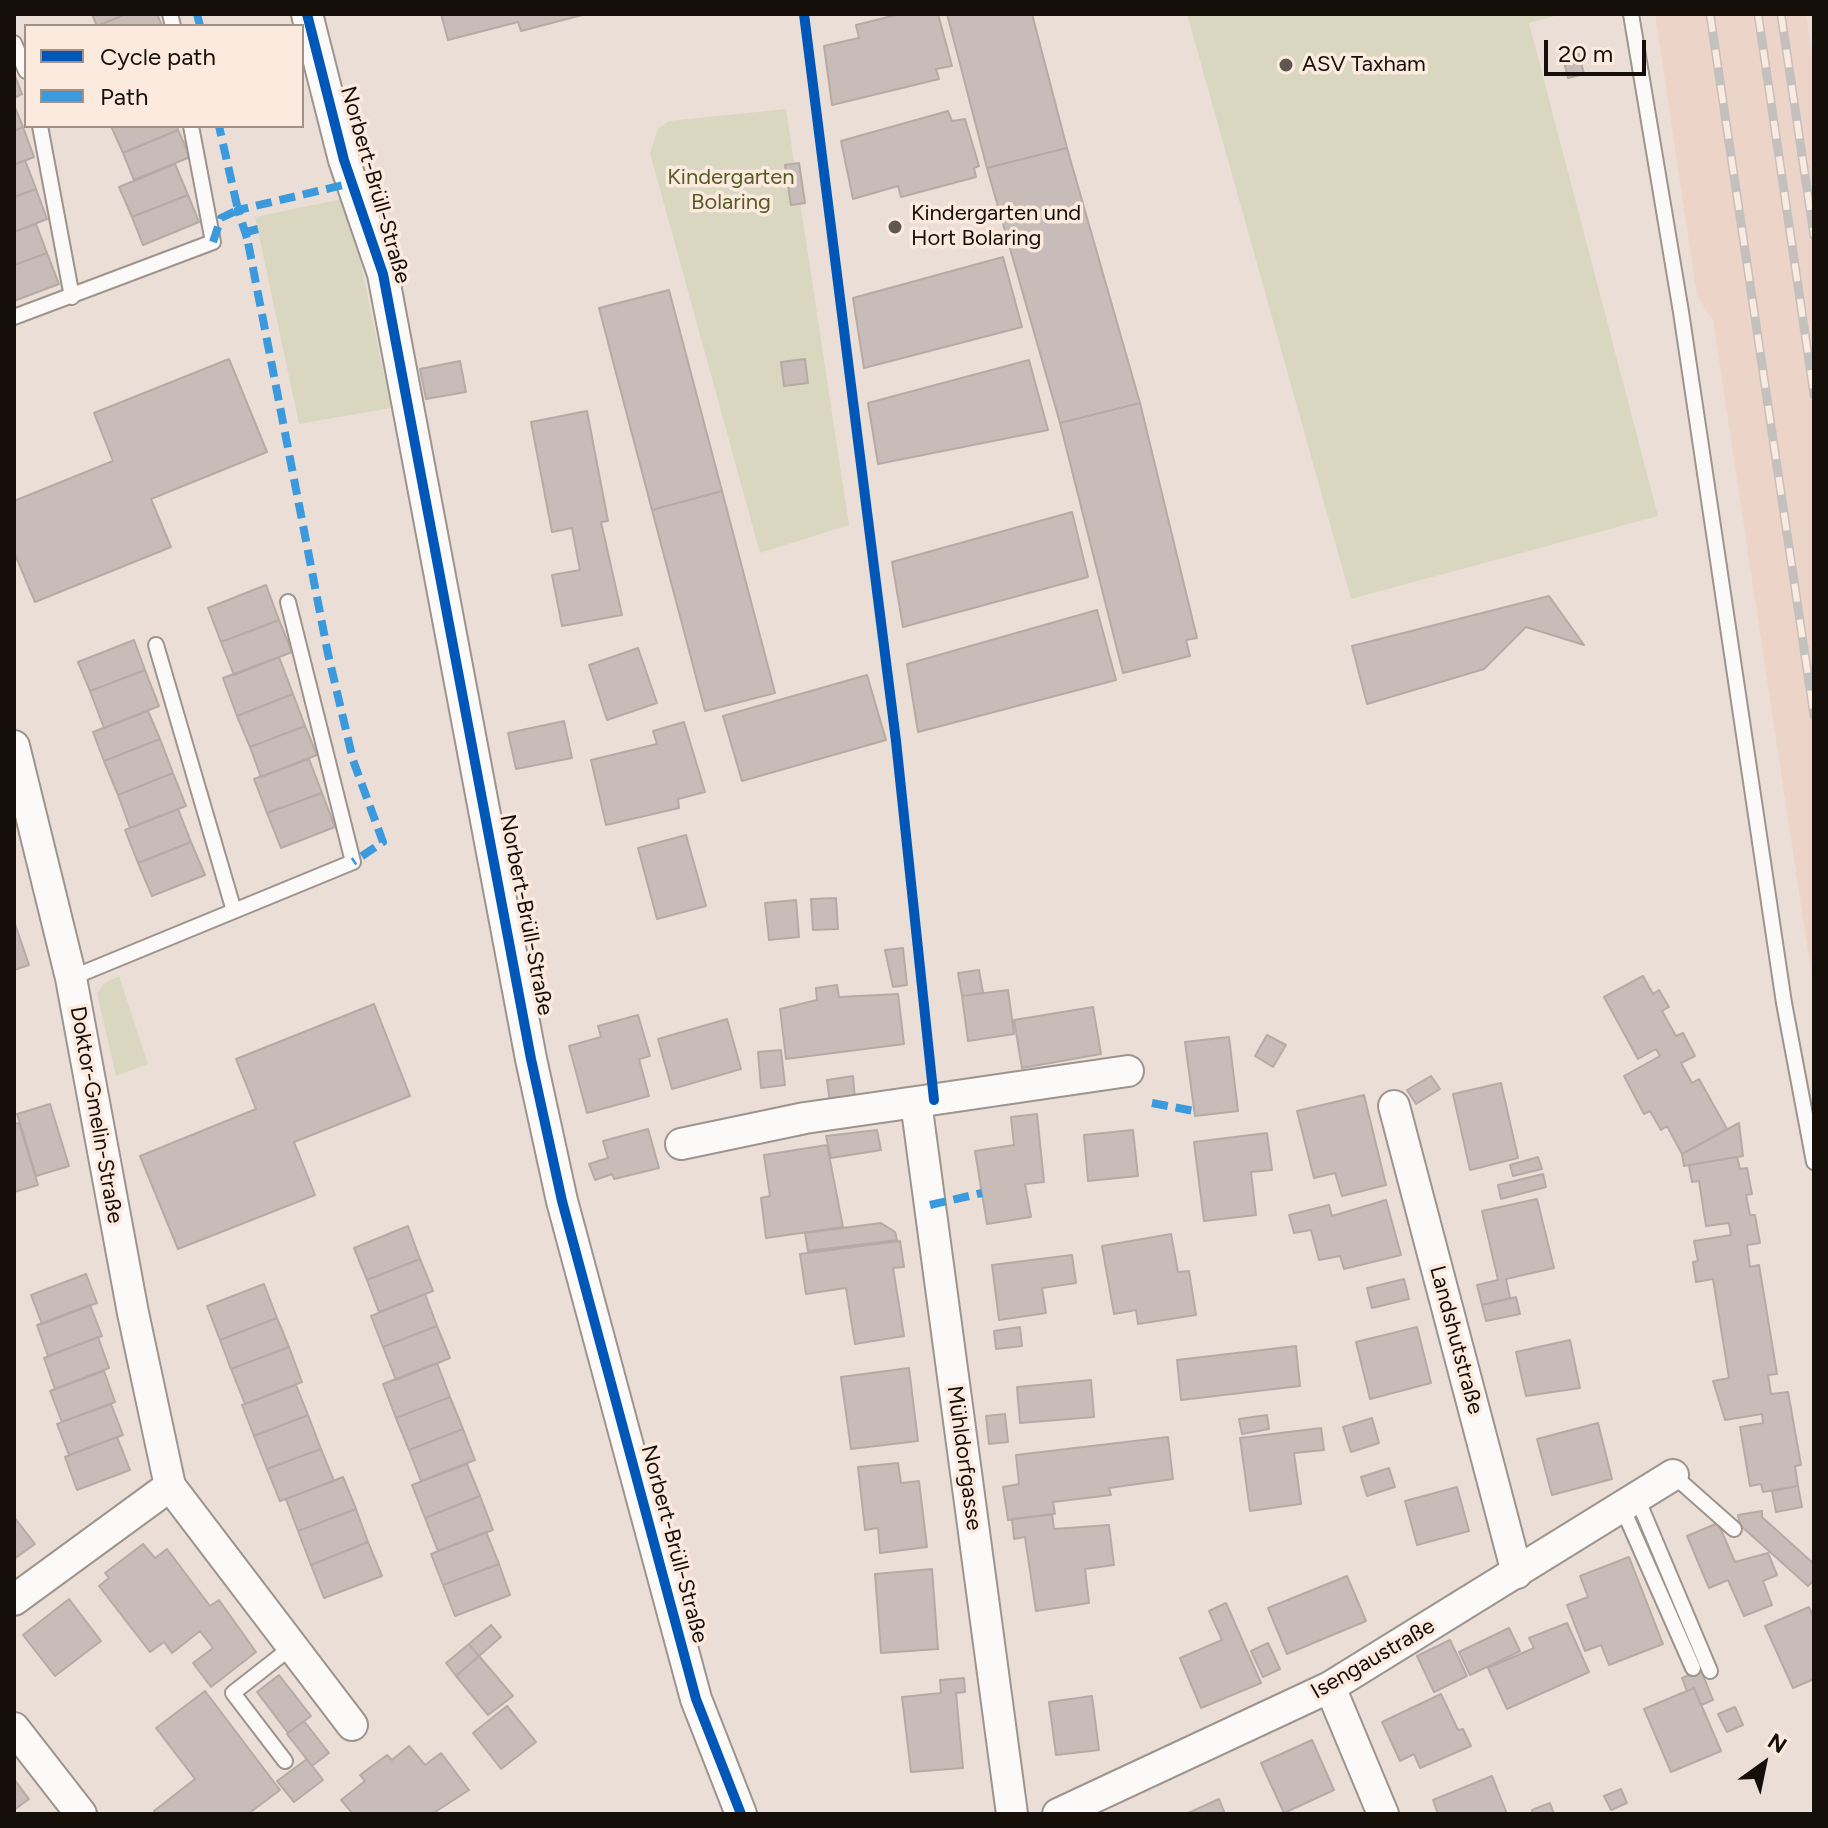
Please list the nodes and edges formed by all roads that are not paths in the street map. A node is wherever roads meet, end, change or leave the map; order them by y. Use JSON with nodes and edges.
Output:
{"nodes":[{"id":1,"x":307,"y":14,"type":"edge"},
{"id":2,"x":1631,"y":14,"type":"edge"},
{"id":3,"x":14,"y":43,"type":"edge"},
{"id":4,"x":24,"y":66,"type":"edge"},
{"id":5,"x":40,"y":128,"type":"edge"},
{"id":6,"x":191,"y":128,"type":"edge"},
{"id":7,"x":72,"y":297,"type":"junction"},
{"id":8,"x":14,"y":317,"type":"edge"},
{"id":9,"x":288,"y":602,"type":"dead end"},
{"id":10,"x":156,"y":645,"type":"dead end"},
{"id":11,"x":14,"y":746,"type":"edge"},
{"id":12,"x":24,"y":840,"type":"edge"},
{"id":13,"x":234,"y":911,"type":"junction"},
{"id":14,"x":71,"y":978,"type":"junction"},
{"id":15,"x":1128,"y":1071,"type":"dead end"},
{"id":16,"x":916,"y":1102,"type":"junction"},
{"id":17,"x":1394,"y":1106,"type":"dead end"},
{"id":18,"x":681,"y":1144,"type":"dead end"},
{"id":19,"x":1814,"y":1162,"type":"edge"},
{"id":20,"x":1673,"y":1475,"type":"joint"},
{"id":21,"x":170,"y":1486,"type":"junction"},
{"id":22,"x":1630,"y":1502,"type":"junction"},
{"id":23,"x":1734,"y":1529,"type":"dead end"},
{"id":24,"x":1517,"y":1573,"type":"junction"},
{"id":25,"x":14,"y":1600,"type":"edge"},
{"id":26,"x":293,"y":1646,"type":"junction"},
{"id":27,"x":1693,"y":1668,"type":"dead end"},
{"id":28,"x":1710,"y":1671,"type":"dead end"},
{"id":29,"x":1330,"y":1687,"type":"junction"},
{"id":30,"x":352,"y":1725,"type":"dead end"},
{"id":31,"x":14,"y":1728,"type":"edge"},
{"id":32,"x":285,"y":1761,"type":"dead end"},
{"id":33,"x":81,"y":1814,"type":"edge"},
{"id":34,"x":741,"y":1814,"type":"edge"},
{"id":35,"x":1012,"y":1814,"type":"edge"},
{"id":36,"x":1058,"y":1814,"type":"edge"},
{"id":37,"x":1383,"y":1814,"type":"edge"}],
"edges":[{"from":1,"to":34,"type":"street","name":"Norbert-Brüll-Straße"},
{"from":2,"to":19,"type":"lane"},
{"from":3,"to":4,"type":"lane"},
{"from":5,"to":7,"type":"lane"},
{"from":6,"to":7,"type":"lane"},
{"from":7,"to":8,"type":"lane"},
{"from":9,"to":13,"type":"lane"},
{"from":10,"to":13,"type":"lane"},
{"from":11,"to":12,"type":"street","name":"Doktor-Gmelin-Straße"},
{"from":12,"to":14,"type":"street","name":"Doktor-Gmelin-Straße"},
{"from":13,"to":14,"type":"lane"},
{"from":14,"to":21,"type":"street","name":"Doktor-Gmelin-Straße"},
{"from":15,"to":16,"type":"street"},
{"from":16,"to":18,"type":"street"},
{"from":16,"to":35,"type":"street","name":"Mühldorfgasse"},
{"from":17,"to":24,"type":"street","name":"Landshutstraße"},
{"from":20,"to":22,"type":"street","name":"Isengaustraße"},
{"from":20,"to":23,"type":"lane"},
{"from":21,"to":25,"type":"street"},
{"from":21,"to":26,"type":"street","name":"Doktor-Gmelin-Straße"},
{"from":22,"to":24,"type":"street","name":"Isengaustraße"},
{"from":22,"to":27,"type":"lane"},
{"from":22,"to":28,"type":"lane"},
{"from":24,"to":29,"type":"street","name":"Isengaustraße"},
{"from":26,"to":30,"type":"street","name":"Doktor-Gmelin-Straße"},
{"from":26,"to":32,"type":"lane"},
{"from":29,"to":36,"type":"street","name":"Isengaustraße"},
{"from":29,"to":37,"type":"street"},
{"from":31,"to":33,"type":"street"}]}
